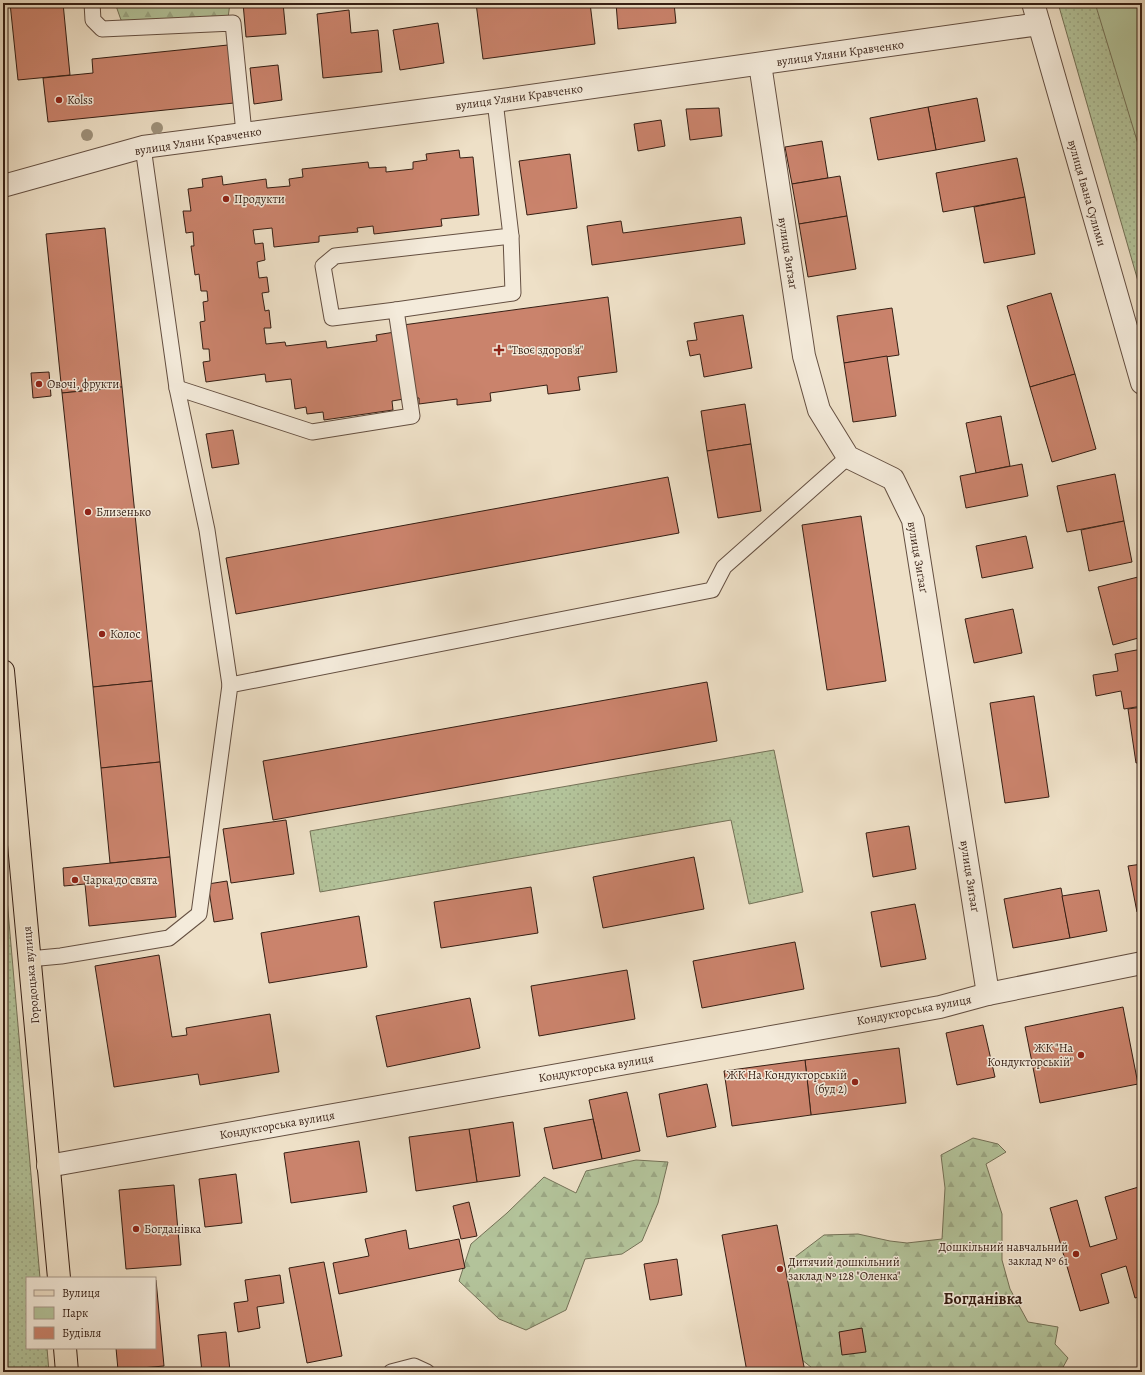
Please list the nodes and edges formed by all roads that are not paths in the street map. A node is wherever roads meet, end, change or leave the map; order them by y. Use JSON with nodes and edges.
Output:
{"nodes":[{"id":1,"x":92,"y":3,"type":"edge"},
{"id":2,"x":1033,"y":3,"type":"edge"},
{"id":3,"x":1039,"y":24,"type":"junction"},
{"id":4,"x":760,"y":64,"type":"junction"},
{"id":5,"x":495,"y":101,"type":"junction"},
{"id":6,"x":244,"y":133,"type":"junction"},
{"id":7,"x":143,"y":147,"type":"junction"},
{"id":8,"x":3,"y":186,"type":"edge"},
{"id":9,"x":510,"y":236,"type":"junction"},
{"id":10,"x":396,"y":310,"type":"junction"},
{"id":11,"x":1142,"y":383,"type":"edge"},
{"id":12,"x":177,"y":388,"type":"junction"},
{"id":13,"x":848,"y":457,"type":"junction"},
{"id":14,"x":3,"y":671,"type":"edge"},
{"id":15,"x":230,"y":685,"type":"junction"},
{"id":16,"x":29,"y":959,"type":"junction"},
{"id":17,"x":1142,"y":963,"type":"edge"},
{"id":18,"x":988,"y":994,"type":"junction"},
{"id":19,"x":48,"y":1166,"type":"junction"},
{"id":20,"x":59,"y":1277,"type":"edge"},
{"id":21,"x":65,"y":1349,"type":"edge"},
{"id":22,"x":67,"y":1372,"type":"edge"},
{"id":23,"x":391,"y":1372,"type":"edge"},
{"id":24,"x":426,"y":1372,"type":"edge"}],
"edges":[{"from":1,"to":6,"type":"lane"},
{"from":2,"to":3,"type":"street","name":"вулиця Івана Сулими"},
{"from":3,"to":4,"type":"street","name":"вулиця Уляни Кравченко"},
{"from":3,"to":11,"type":"street","name":"вулиця Івана Сулими"},
{"from":4,"to":5,"type":"street","name":"вулиця Уляни Кравченко"},
{"from":4,"to":13,"type":"street","name":"вулиця Зиґзаґ"},
{"from":5,"to":6,"type":"street","name":"вулиця Уляни Кравченко"},
{"from":5,"to":9,"type":"lane"},
{"from":6,"to":7,"type":"street","name":"вулиця Уляни Кравченко"},
{"from":7,"to":8,"type":"street","name":"вулиця Уляни Кравченко"},
{"from":7,"to":12,"type":"lane"},
{"from":9,"to":10,"type":"lane"},
{"from":9,"to":10,"type":"lane"},
{"from":10,"to":12,"type":"lane"},
{"from":12,"to":15,"type":"lane"},
{"from":13,"to":15,"type":"lane"},
{"from":13,"to":18,"type":"street","name":"вулиця Зиґзаґ"},
{"from":14,"to":16,"type":"main road","name":"Городоцька вулиця"},
{"from":15,"to":16,"type":"lane"},
{"from":16,"to":19,"type":"main road","name":"Городоцька вулиця"},
{"from":17,"to":18,"type":"street","name":"Кондукторська вулиця"},
{"from":18,"to":19,"type":"street","name":"Кондукторська вулиця"},
{"from":19,"to":20,"type":"main road","name":"Городоцька вулиця"},
{"from":21,"to":22,"type":"main road"},
{"from":23,"to":24,"type":"lane"}]}
